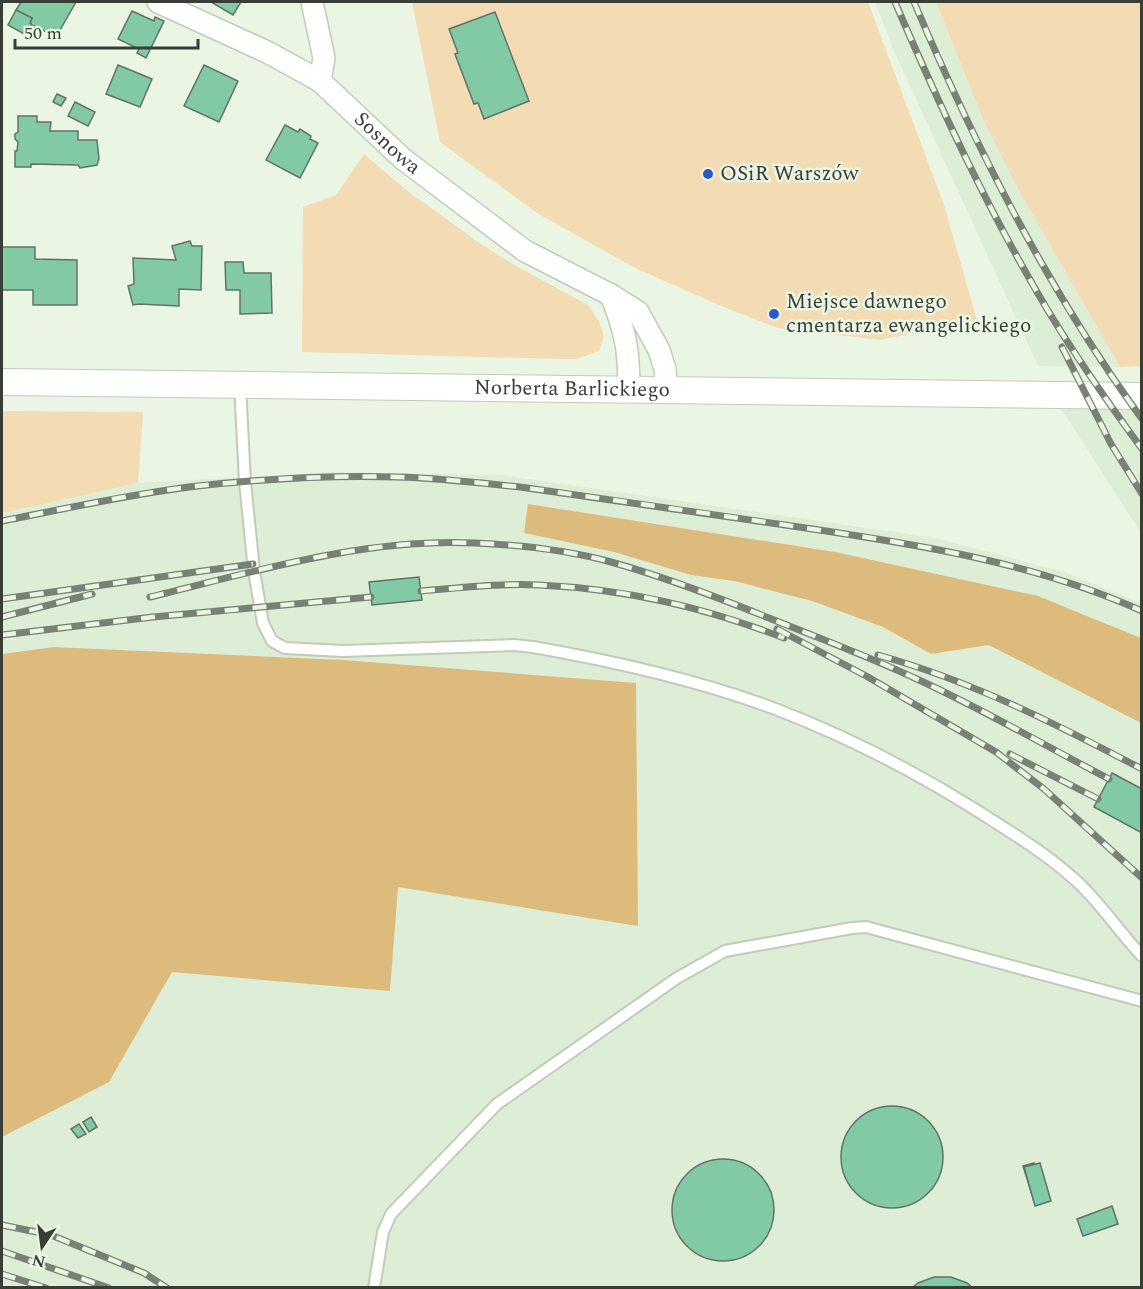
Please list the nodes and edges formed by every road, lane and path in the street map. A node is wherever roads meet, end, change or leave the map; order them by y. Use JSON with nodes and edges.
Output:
{"nodes":[{"id":1,"x":158,"y":2,"type":"edge"},
{"id":2,"x":312,"y":2,"type":"edge"},
{"id":3,"x":320,"y":81,"type":"junction"},
{"id":4,"x":611,"y":295,"type":"junction"},
{"id":5,"x":2,"y":382,"type":"edge"},
{"id":6,"x":240,"y":385,"type":"junction"},
{"id":7,"x":629,"y":391,"type":"junction"},
{"id":8,"x":667,"y":391,"type":"junction"},
{"id":9,"x":1142,"y":396,"type":"edge"},
{"id":10,"x":1142,"y":956,"type":"edge"},
{"id":11,"x":1142,"y":1001,"type":"edge"},
{"id":12,"x":374,"y":1287,"type":"edge"}],
"edges":[{"from":1,"to":3,"type":"street","name":"Sosnowa"},
{"from":2,"to":3,"type":"street"},
{"from":3,"to":4,"type":"street","name":"Sosnowa"},
{"from":4,"to":7,"type":"street"},
{"from":4,"to":8,"type":"street","name":"Sosnowa"},
{"from":5,"to":6,"type":"street","name":"Norberta Barlickiego"},
{"from":6,"to":7,"type":"street","name":"Norberta Barlickiego"},
{"from":6,"to":10,"type":"lane"},
{"from":7,"to":8,"type":"street","name":"Norberta Barlickiego"},
{"from":8,"to":9,"type":"street","name":"Norberta Barlickiego"},
{"from":11,"to":12,"type":"lane"}]}
